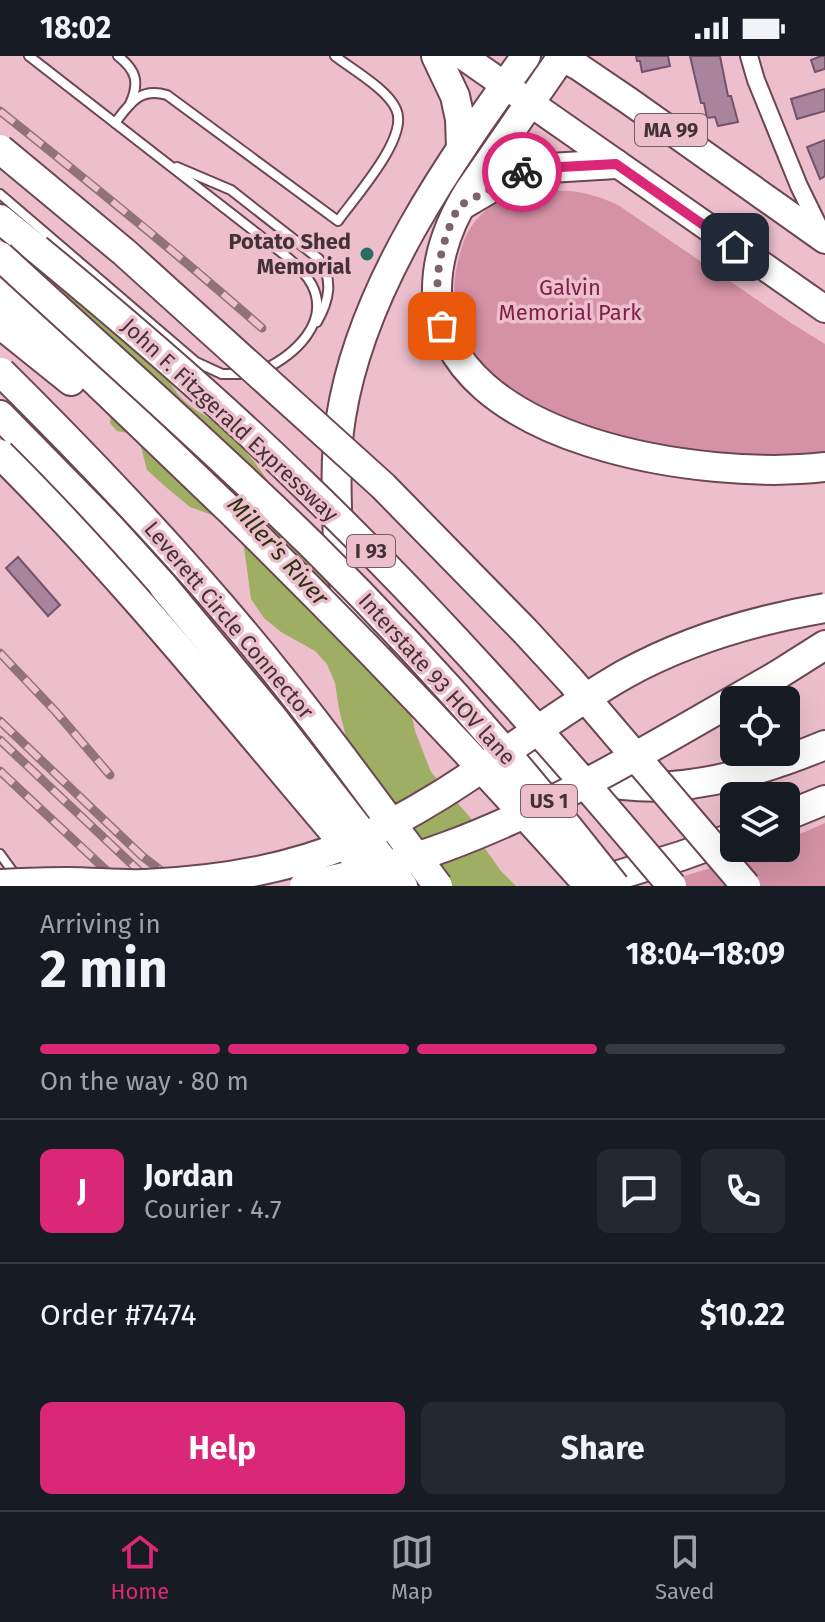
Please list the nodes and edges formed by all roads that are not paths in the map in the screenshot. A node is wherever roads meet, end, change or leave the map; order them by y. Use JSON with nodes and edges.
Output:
{"nodes":[{"id":1,"x":29,"y":56,"type":"edge"},
{"id":2,"x":118,"y":56,"type":"edge"},
{"id":3,"x":335,"y":56,"type":"edge"},
{"id":4,"x":436,"y":56,"type":"edge"},
{"id":5,"x":463,"y":56,"type":"edge"},
{"id":6,"x":526,"y":56,"type":"edge"},
{"id":7,"x":749,"y":56,"type":"edge"},
{"id":8,"x":560,"y":57,"type":"edge"},
{"id":9,"x":505,"y":85,"type":"junction"},
{"id":10,"x":530,"y":103,"type":"junction"},
{"id":11,"x":129,"y":105,"type":"junction"},
{"id":12,"x":115,"y":123,"type":"junction"},
{"id":13,"x":461,"y":148,"type":"junction"},
{"id":14,"x":0,"y":149,"type":"edge"},
{"id":15,"x":165,"y":162,"type":"junction"},
{"id":16,"x":616,"y":164,"type":"junction"},
{"id":17,"x":0,"y":194,"type":"edge"},
{"id":18,"x":459,"y":206,"type":"junction"},
{"id":19,"x":0,"y":219,"type":"edge"},
{"id":20,"x":0,"y":226,"type":"edge"},
{"id":21,"x":825,"y":240,"type":"edge"},
{"id":22,"x":37,"y":249,"type":"junction"},
{"id":23,"x":0,"y":256,"type":"edge"},
{"id":24,"x":0,"y":292,"type":"edge"},
{"id":25,"x":825,"y":309,"type":"edge"},
{"id":26,"x":0,"y":324,"type":"edge"},
{"id":27,"x":310,"y":332,"type":"junction"},
{"id":28,"x":0,"y":371,"type":"edge"},
{"id":29,"x":0,"y":415,"type":"edge"},
{"id":30,"x":0,"y":454,"type":"edge"},
{"id":31,"x":825,"y":467,"type":"edge"},
{"id":32,"x":235,"y":515,"type":"junction"},
{"id":33,"x":825,"y":608,"type":"edge"},
{"id":34,"x":825,"y":645,"type":"edge"},
{"id":35,"x":825,"y":745,"type":"edge"},
{"id":36,"x":825,"y":800,"type":"edge"},
{"id":37,"x":800,"y":810,"type":"edge"},
{"id":38,"x":720,"y":842,"type":"edge"},
{"id":39,"x":0,"y":854,"type":"edge"},
{"id":40,"x":619,"y":880,"type":"edge"},
{"id":41,"x":0,"y":884,"type":"edge"},
{"id":42,"x":23,"y":886,"type":"edge"},
{"id":43,"x":304,"y":886,"type":"edge"},
{"id":44,"x":380,"y":886,"type":"edge"},
{"id":45,"x":403,"y":886,"type":"edge"},
{"id":46,"x":438,"y":886,"type":"edge"},
{"id":47,"x":582,"y":886,"type":"edge"},
{"id":48,"x":589,"y":886,"type":"edge"},
{"id":49,"x":672,"y":886,"type":"edge"},
{"id":50,"x":746,"y":886,"type":"edge"}],
"edges":[{"from":1,"to":12,"type":"lane"},
{"from":2,"to":11,"type":"lane"},
{"from":3,"to":11,"type":"lane"},
{"from":4,"to":13,"type":"highway"},
{"from":5,"to":9,"type":"main road","number":"MA 99"},
{"from":6,"to":9,"type":"highway"},
{"from":7,"to":21,"type":"street"},
{"from":8,"to":10,"type":"highway"},
{"from":8,"to":21,"type":"main road","number":"MA 99"},
{"from":9,"to":10,"type":"main road","number":"MA 99"},
{"from":9,"to":13,"type":"highway"},
{"from":10,"to":16,"type":"main road","number":"MA 99"},
{"from":10,"to":18,"type":"highway"},
{"from":11,"to":12,"type":"lane"},
{"from":12,"to":15,"type":"lane"},
{"from":13,"to":35,"type":"highway","bridge":true},
{"from":14,"to":50,"type":"highway","bridge":true},
{"from":15,"to":27,"type":"lane"},
{"from":15,"to":27,"type":"lane"},
{"from":16,"to":18,"type":"highway"},
{"from":16,"to":25,"type":"main road","number":"MA 99"},
{"from":17,"to":27,"type":"lane"},
{"from":18,"to":31,"type":"highway"},
{"from":19,"to":22,"type":"highway","number":"I 93"},
{"from":20,"to":22,"type":"highway"},
{"from":22,"to":49,"type":"highway","name":"John F. Fitzgerald Expressway","number":"I 93","bridge":true},
{"from":23,"to":40,"type":"highway","name":"Interstate 93 HOV lane","number":"I 93","bridge":true},
{"from":24,"to":32,"type":"highway"},
{"from":26,"to":32,"type":"highway"},
{"from":28,"to":46,"type":"highway","name":"Leverett Circle Connector","bridge":true},
{"from":29,"to":45,"type":"highway","bridge":true},
{"from":30,"to":44,"type":"highway","bridge":true},
{"from":32,"to":48,"type":"highway","bridge":true},
{"from":33,"to":41,"type":"highway","bridge":true},
{"from":34,"to":43,"type":"highway","number":"US 1","bridge":true},
{"from":36,"to":37,"type":"highway"},
{"from":38,"to":40,"type":"highway"},
{"from":39,"to":42,"type":"lane"},
{"from":40,"to":47,"type":"highway","bridge":true}]}
